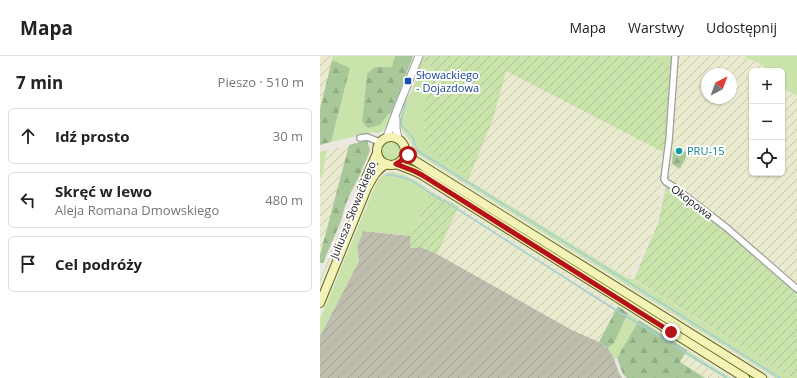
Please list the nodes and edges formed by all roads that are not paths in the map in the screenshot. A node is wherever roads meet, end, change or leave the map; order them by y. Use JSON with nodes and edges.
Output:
{"nodes":[{"id":1,"x":418,"y":56,"type":"edge"},
{"id":2,"x":675,"y":56,"type":"edge"},
{"id":3,"x":396,"y":112,"type":"junction"},
{"id":4,"x":387,"y":137,"type":"junction"},
{"id":5,"x":360,"y":138,"type":"dead end"},
{"id":6,"x":398,"y":138,"type":"junction"},
{"id":7,"x":380,"y":142,"type":"junction"},
{"id":8,"x":405,"y":152,"type":"junction"},
{"id":9,"x":377,"y":153,"type":"junction"},
{"id":10,"x":387,"y":164,"type":"junction"},
{"id":11,"x":396,"y":164,"type":"junction"},
{"id":12,"x":320,"y":289,"type":"edge"},
{"id":13,"x":797,"y":289,"type":"edge"},
{"id":14,"x":320,"y":302,"type":"edge"},
{"id":15,"x":745,"y":378,"type":"edge"},
{"id":16,"x":762,"y":378,"type":"edge"}],
"edges":[{"from":1,"to":3,"type":"street"},
{"from":2,"to":13,"type":"street","name":"Okopowa"},
{"from":3,"to":4,"type":"street"},
{"from":3,"to":6,"type":"street"},
{"from":4,"to":6,"type":"main road"},
{"from":4,"to":7,"type":"main road"},
{"from":5,"to":7,"type":"street"},
{"from":6,"to":8,"type":"main road"},
{"from":7,"to":9,"type":"main road"},
{"from":8,"to":11,"type":"main road"},
{"from":8,"to":16,"type":"main road"},
{"from":9,"to":10,"type":"main road"},
{"from":9,"to":12,"type":"main road","name":"Juliusza Słowackiego"},
{"from":10,"to":11,"type":"main road"},
{"from":10,"to":14,"type":"main road","name":"Juliusza Słowackiego"},
{"from":11,"to":15,"type":"main road"}]}
